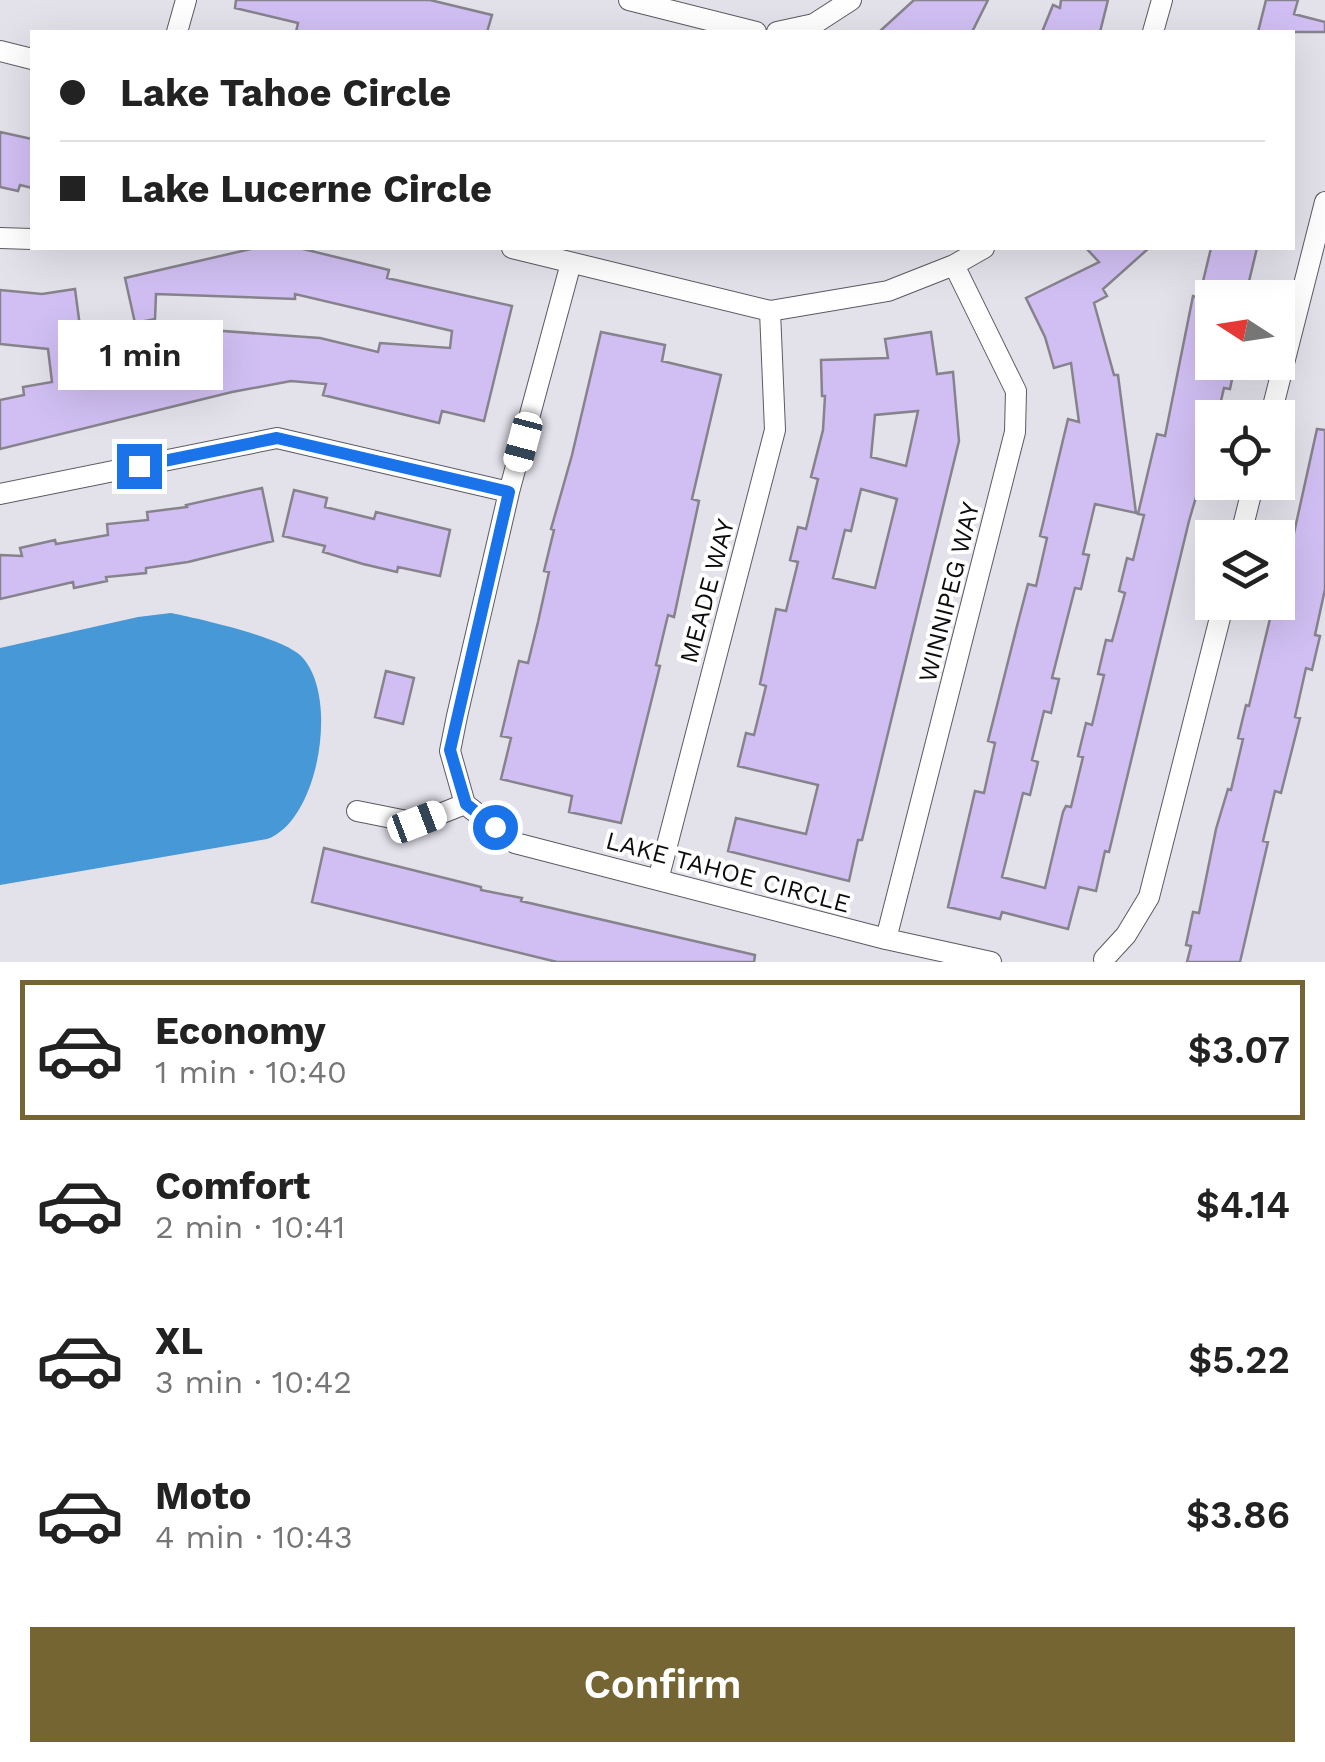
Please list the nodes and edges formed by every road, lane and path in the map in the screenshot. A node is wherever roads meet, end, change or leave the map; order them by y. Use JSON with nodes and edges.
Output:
{"nodes":[{"id":1,"x":186,"y":0,"type":"edge"},
{"id":2,"x":629,"y":0,"type":"edge"},
{"id":3,"x":850,"y":0,"type":"edge"},
{"id":4,"x":1162,"y":0,"type":"edge"},
{"id":5,"x":178,"y":30,"type":"edge"},
{"id":6,"x":748,"y":30,"type":"edge"},
{"id":7,"x":786,"y":30,"type":"edge"},
{"id":8,"x":1153,"y":30,"type":"edge"},
{"id":9,"x":0,"y":50,"type":"edge"},
{"id":10,"x":30,"y":58,"type":"edge"},
{"id":11,"x":1325,"y":202,"type":"edge"},
{"id":12,"x":0,"y":238,"type":"edge"},
{"id":13,"x":30,"y":239,"type":"edge"},
{"id":14,"x":520,"y":250,"type":"edge"},
{"id":15,"x":980,"y":250,"type":"edge"},
{"id":16,"x":571,"y":263,"type":"junction"},
{"id":17,"x":954,"y":265,"type":"junction"},
{"id":18,"x":770,"y":311,"type":"junction"},
{"id":19,"x":1275,"y":400,"type":"edge"},
{"id":20,"x":509,"y":492,"type":"junction"},
{"id":21,"x":0,"y":494,"type":"edge"},
{"id":22,"x":1219,"y":620,"type":"edge"},
{"id":23,"x":466,"y":804,"type":"junction"},
{"id":24,"x":357,"y":811,"type":"dead end"},
{"id":25,"x":658,"y":880,"type":"junction"},
{"id":26,"x":886,"y":939,"type":"junction"},
{"id":27,"x":1102,"y":961,"type":"edge"},
{"id":28,"x":991,"y":962,"type":"edge"}],
"edges":[{"from":1,"to":5,"type":"street"},
{"from":2,"to":6,"type":"street"},
{"from":3,"to":7,"type":"street"},
{"from":4,"to":8,"type":"street"},
{"from":9,"to":10,"type":"street"},
{"from":11,"to":19,"type":"street"},
{"from":12,"to":13,"type":"street"},
{"from":14,"to":16,"type":"street"},
{"from":15,"to":17,"type":"street"},
{"from":16,"to":18,"type":"street"},
{"from":16,"to":20,"type":"street"},
{"from":17,"to":18,"type":"street"},
{"from":17,"to":26,"type":"street","name":"WINNIPEG WAY"},
{"from":18,"to":25,"type":"street","name":"MEADE WAY"},
{"from":20,"to":21,"type":"street"},
{"from":20,"to":23,"type":"street"},
{"from":22,"to":27,"type":"street"},
{"from":23,"to":24,"type":"street"},
{"from":23,"to":25,"type":"street","name":"LAKE TAHOE CIRCLE"},
{"from":25,"to":26,"type":"street","name":"LAKE TAHOE CIRCLE"},
{"from":26,"to":28,"type":"street","name":"LAKE TAHOE CIRCLE"}]}
